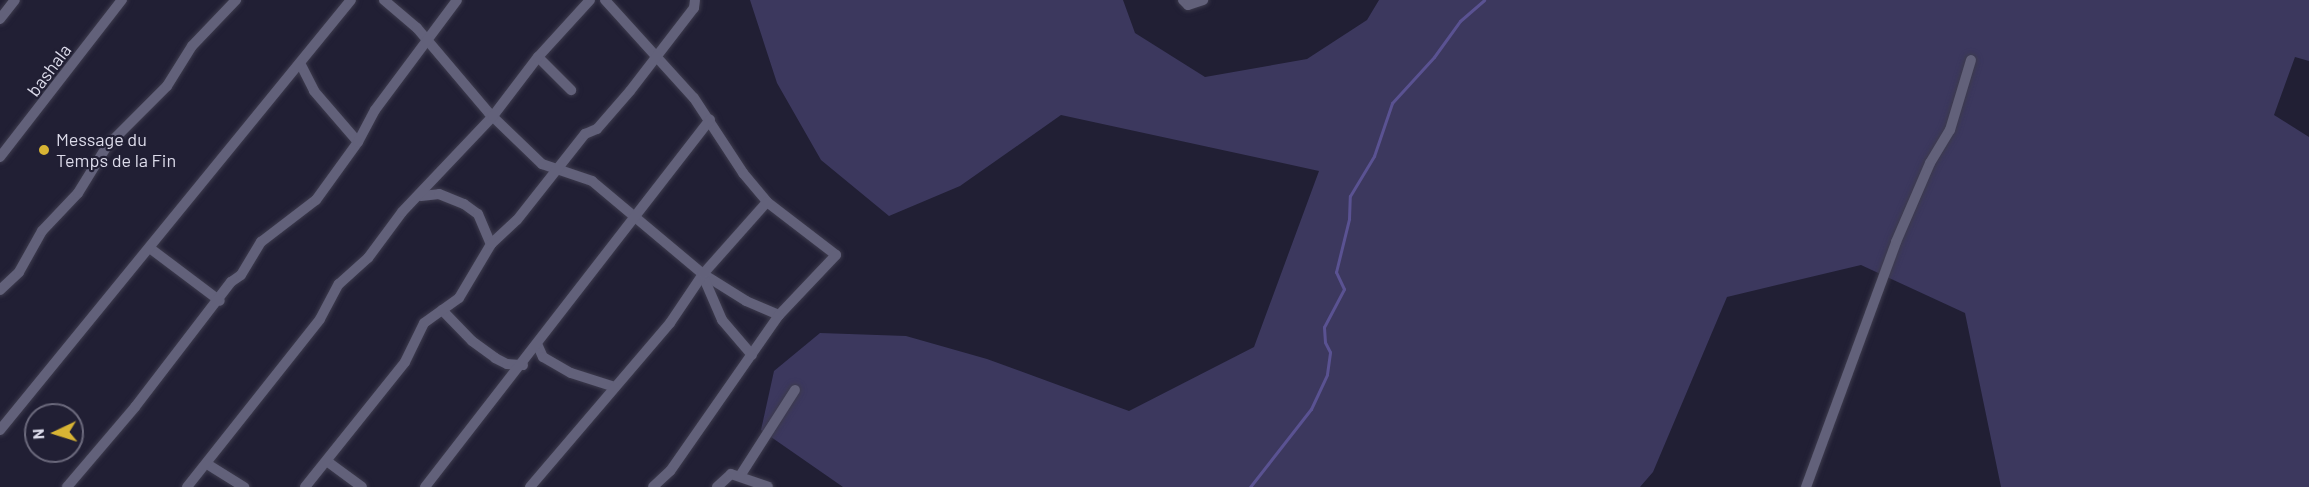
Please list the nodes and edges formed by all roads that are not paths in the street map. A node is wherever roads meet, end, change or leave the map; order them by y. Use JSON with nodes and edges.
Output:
{"nodes":[{"id":1,"x":15,"y":0,"type":"edge"},
{"id":2,"x":122,"y":0,"type":"edge"},
{"id":3,"x":236,"y":0,"type":"edge"},
{"id":4,"x":351,"y":0,"type":"edge"},
{"id":5,"x":384,"y":0,"type":"edge"},
{"id":6,"x":457,"y":0,"type":"edge"},
{"id":7,"x":590,"y":0,"type":"edge"},
{"id":8,"x":605,"y":0,"type":"edge"},
{"id":9,"x":695,"y":0,"type":"edge"},
{"id":10,"x":1183,"y":0,"type":"edge"},
{"id":11,"x":1203,"y":0,"type":"edge"},
{"id":12,"x":0,"y":19,"type":"edge"},
{"id":13,"x":427,"y":40,"type":"junction"},
{"id":14,"x":655,"y":54,"type":"junction"},
{"id":15,"x":538,"y":57,"type":"junction"},
{"id":16,"x":1971,"y":60,"type":"dead end"},
{"id":17,"x":300,"y":63,"type":"junction"},
{"id":18,"x":571,"y":90,"type":"dead end"},
{"id":19,"x":493,"y":116,"type":"junction"},
{"id":20,"x":710,"y":119,"type":"junction"},
{"id":21,"x":358,"y":142,"type":"junction"},
{"id":22,"x":0,"y":157,"type":"edge"},
{"id":23,"x":555,"y":170,"type":"junction"},
{"id":24,"x":422,"y":196,"type":"junction"},
{"id":25,"x":767,"y":202,"type":"junction"},
{"id":26,"x":634,"y":216,"type":"junction"},
{"id":27,"x":491,"y":244,"type":"junction"},
{"id":28,"x":151,"y":249,"type":"junction"},
{"id":29,"x":703,"y":275,"type":"junction"},
{"id":30,"x":0,"y":290,"type":"edge"},
{"id":31,"x":220,"y":301,"type":"junction"},
{"id":32,"x":442,"y":310,"type":"junction"},
{"id":33,"x":780,"y":315,"type":"junction"},
{"id":34,"x":538,"y":346,"type":"junction"},
{"id":35,"x":752,"y":355,"type":"junction"},
{"id":36,"x":523,"y":365,"type":"junction"},
{"id":37,"x":615,"y":387,"type":"junction"},
{"id":38,"x":795,"y":390,"type":"dead end"},
{"id":39,"x":0,"y":430,"type":"edge"},
{"id":40,"x":328,"y":462,"type":"junction"},
{"id":41,"x":207,"y":464,"type":"junction"},
{"id":42,"x":740,"y":476,"type":"junction"},
{"id":43,"x":67,"y":487,"type":"edge"},
{"id":44,"x":187,"y":487,"type":"edge"},
{"id":45,"x":244,"y":487,"type":"edge"},
{"id":46,"x":305,"y":487,"type":"edge"},
{"id":47,"x":362,"y":487,"type":"edge"},
{"id":48,"x":425,"y":487,"type":"edge"},
{"id":49,"x":530,"y":487,"type":"edge"},
{"id":50,"x":653,"y":487,"type":"edge"},
{"id":51,"x":717,"y":487,"type":"edge"},
{"id":52,"x":768,"y":487,"type":"edge"},
{"id":53,"x":1806,"y":487,"type":"edge"}],
"edges":[{"from":1,"to":12,"type":"street"},
{"from":2,"to":22,"type":"street","name":"bashala"},
{"from":3,"to":30,"type":"street"},
{"from":4,"to":17,"type":"street"},
{"from":5,"to":13,"type":"street"},
{"from":6,"to":13,"type":"street"},
{"from":7,"to":15,"type":"street"},
{"from":8,"to":14,"type":"street"},
{"from":9,"to":14,"type":"street"},
{"from":10,"to":11,"type":"street"},
{"from":13,"to":19,"type":"street"},
{"from":13,"to":21,"type":"street"},
{"from":14,"to":20,"type":"street"},
{"from":14,"to":23,"type":"street"},
{"from":15,"to":18,"type":"street"},
{"from":15,"to":19,"type":"street"},
{"from":16,"to":53,"type":"street"},
{"from":17,"to":21,"type":"street"},
{"from":17,"to":28,"type":"street"},
{"from":19,"to":23,"type":"street"},
{"from":19,"to":24,"type":"street"},
{"from":20,"to":25,"type":"street"},
{"from":20,"to":26,"type":"street"},
{"from":21,"to":31,"type":"street"},
{"from":23,"to":26,"type":"street"},
{"from":23,"to":27,"type":"street"},
{"from":24,"to":27,"type":"street"},
{"from":24,"to":41,"type":"street"},
{"from":25,"to":29,"type":"street"},
{"from":25,"to":33,"type":"street"},
{"from":26,"to":29,"type":"street"},
{"from":26,"to":34,"type":"street"},
{"from":27,"to":32,"type":"street"},
{"from":28,"to":31,"type":"street"},
{"from":28,"to":39,"type":"street"},
{"from":29,"to":33,"type":"street"},
{"from":29,"to":35,"type":"street"},
{"from":29,"to":37,"type":"street"},
{"from":31,"to":43,"type":"street"},
{"from":32,"to":36,"type":"street"},
{"from":32,"to":40,"type":"street"},
{"from":33,"to":35,"type":"street"},
{"from":34,"to":36,"type":"street"},
{"from":34,"to":37,"type":"street"},
{"from":35,"to":50,"type":"street"},
{"from":36,"to":48,"type":"street"},
{"from":37,"to":49,"type":"street"},
{"from":38,"to":42,"type":"street"},
{"from":40,"to":46,"type":"street"},
{"from":40,"to":47,"type":"street"},
{"from":41,"to":44,"type":"street"},
{"from":41,"to":45,"type":"street"},
{"from":42,"to":51,"type":"street"},
{"from":42,"to":52,"type":"street"}]}
